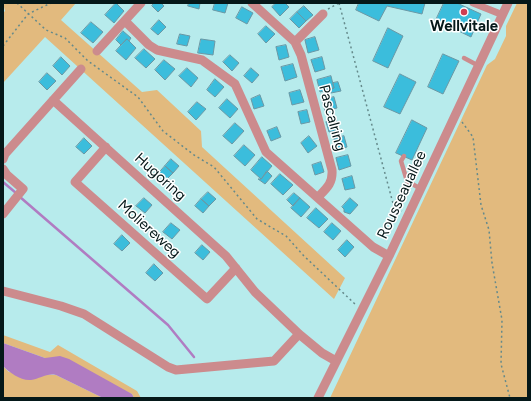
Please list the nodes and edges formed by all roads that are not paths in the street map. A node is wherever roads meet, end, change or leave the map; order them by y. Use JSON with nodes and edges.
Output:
{"nodes":[{"id":1,"x":141,"y":3,"type":"edge"},
{"id":2,"x":252,"y":3,"type":"edge"},
{"id":3,"x":473,"y":3,"type":"edge"},
{"id":4,"x":508,"y":3,"type":"edge"},
{"id":5,"x":498,"y":13,"type":"dead end"},
{"id":6,"x":323,"y":14,"type":"road end"},
{"id":7,"x":125,"y":21,"type":"junction"},
{"id":8,"x":295,"y":42,"type":"junction"},
{"id":9,"x":97,"y":51,"type":"road end"},
{"id":10,"x":464,"y":58,"type":"dead end"},
{"id":11,"x":479,"y":66,"type":"junction"},
{"id":12,"x":82,"y":69,"type":"road end"},
{"id":13,"x":53,"y":100,"type":"junction"},
{"id":14,"x":106,"y":147,"type":"junction"},
{"id":15,"x":404,"y":156,"type":"dead end"},
{"id":16,"x":3,"y":159,"type":"edge"},
{"id":17,"x":3,"y":169,"type":"edge"},
{"id":18,"x":420,"y":189,"type":"junction"},
{"id":19,"x":318,"y":197,"type":"junction"},
{"id":20,"x":3,"y":214,"type":"edge"},
{"id":21,"x":389,"y":256,"type":"junction"},
{"id":22,"x":236,"y":268,"type":"junction"},
{"id":23,"x":3,"y":291,"type":"edge"},
{"id":24,"x":299,"y":334,"type":"junction"},
{"id":25,"x":336,"y":361,"type":"junction"},
{"id":26,"x":318,"y":398,"type":"edge"}],
"edges":[{"from":1,"to":7,"type":"street"},
{"from":2,"to":8,"type":"street","name":"Pascalring"},
{"from":3,"to":5,"type":"street"},
{"from":4,"to":11,"type":"street","name":"Rousseauallee"},
{"from":6,"to":8,"type":"street"},
{"from":7,"to":9,"type":"street"},
{"from":7,"to":19,"type":"street"},
{"from":8,"to":19,"type":"street","name":"Pascalring"},
{"from":10,"to":11,"type":"lane"},
{"from":11,"to":18,"type":"street","name":"Rousseauallee"},
{"from":12,"to":13,"type":"street"},
{"from":13,"to":14,"type":"street","name":"Hugoring"},
{"from":13,"to":16,"type":"street"},
{"from":14,"to":22,"type":"street","name":"Hugoring"},
{"from":14,"to":22,"type":"street","name":"Moliereweg"},
{"from":15,"to":18,"type":"lane"},
{"from":17,"to":20,"type":"street"},
{"from":18,"to":21,"type":"street","name":"Rousseauallee"},
{"from":19,"to":21,"type":"street"},
{"from":21,"to":25,"type":"street","name":"Rousseauallee"},
{"from":22,"to":24,"type":"street","name":"Hugoring"},
{"from":23,"to":24,"type":"street"},
{"from":24,"to":25,"type":"street","name":"Hugoring"},
{"from":25,"to":26,"type":"street","name":"Rousseauallee"}]}
